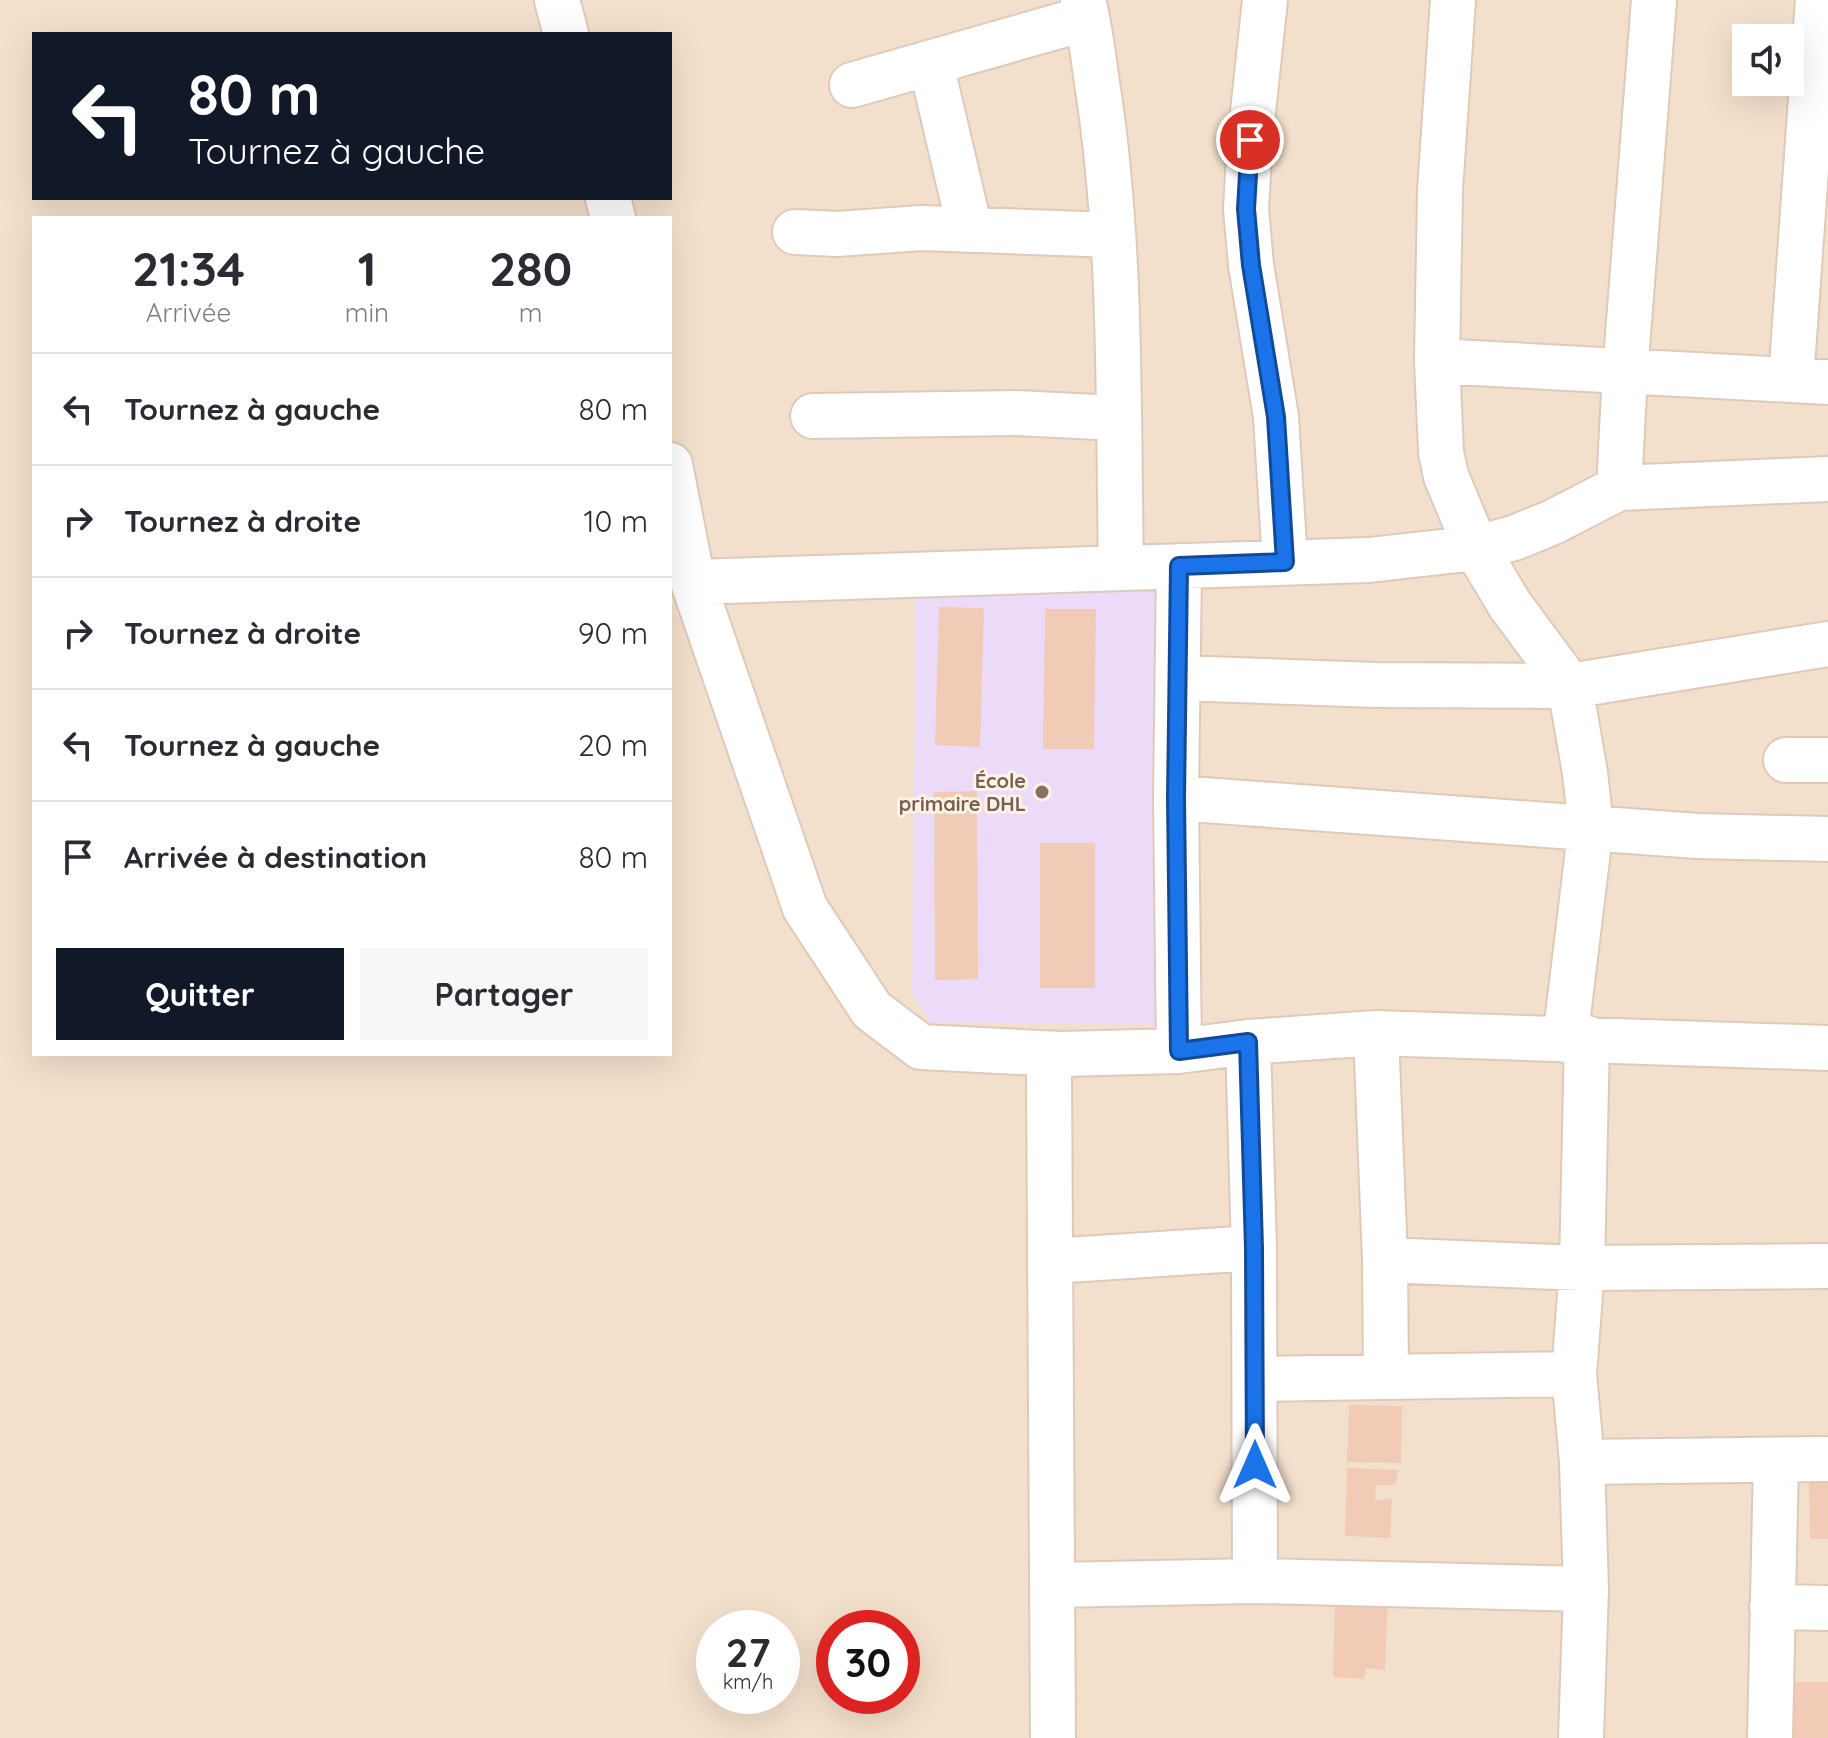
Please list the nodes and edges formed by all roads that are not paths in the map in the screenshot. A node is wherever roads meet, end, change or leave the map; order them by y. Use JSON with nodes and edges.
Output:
{"nodes":[{"id":1,"x":557,"y":0,"type":"edge"},
{"id":2,"x":1265,"y":0,"type":"edge"},
{"id":3,"x":1453,"y":0,"type":"edge"},
{"id":4,"x":1654,"y":0,"type":"edge"},
{"id":5,"x":1818,"y":0,"type":"edge"},
{"id":6,"x":1085,"y":9,"type":"edge"},
{"id":7,"x":565,"y":32,"type":"edge"},
{"id":8,"x":931,"y":64,"type":"junction"},
{"id":9,"x":852,"y":85,"type":"dead end"},
{"id":10,"x":970,"y":230,"type":"junction"},
{"id":11,"x":795,"y":232,"type":"dead end"},
{"id":12,"x":1113,"y":235,"type":"junction"},
{"id":13,"x":1437,"y":361,"type":"junction"},
{"id":14,"x":1625,"y":373,"type":"junction"},
{"id":15,"x":1809,"y":381,"type":"edge"},
{"id":16,"x":813,"y":416,"type":"dead end"},
{"id":17,"x":1118,"y":418,"type":"junction"},
{"id":18,"x":672,"y":475,"type":"edge"},
{"id":19,"x":1828,"y":479,"type":"edge"},
{"id":20,"x":1619,"y":488,"type":"junction"},
{"id":21,"x":1476,"y":548,"type":"junction"},
{"id":22,"x":1285,"y":562,"type":"junction"},
{"id":23,"x":1179,"y":566,"type":"junction"},
{"id":24,"x":1121,"y":568,"type":"junction"},
{"id":25,"x":693,"y":582,"type":"junction"},
{"id":26,"x":1828,"y":644,"type":"edge"},
{"id":27,"x":1179,"y":678,"type":"junction"},
{"id":28,"x":1570,"y":686,"type":"junction"},
{"id":29,"x":1176,"y":798,"type":"junction"},
{"id":30,"x":1591,"y":826,"type":"junction"},
{"id":31,"x":1828,"y":839,"type":"edge"},
{"id":32,"x":1376,"y":1033,"type":"junction"},
{"id":33,"x":1576,"y":1039,"type":"junction"},
{"id":34,"x":1248,"y":1042,"type":"junction"},
{"id":35,"x":1828,"y":1048,"type":"edge"},
{"id":36,"x":1179,"y":1051,"type":"junction"},
{"id":37,"x":1061,"y":1054,"type":"junction"},
{"id":38,"x":1254,"y":1248,"type":"junction"},
{"id":39,"x":1385,"y":1260,"type":"junction"},
{"id":40,"x":1051,"y":1261,"type":"junction"},
{"id":41,"x":1828,"y":1266,"type":"edge"},
{"id":42,"x":1582,"y":1268,"type":"junction"},
{"id":43,"x":1574,"y":1374,"type":"junction"},
{"id":44,"x":1386,"y":1375,"type":"junction"},
{"id":45,"x":1256,"y":1379,"type":"junction"},
{"id":46,"x":1828,"y":1459,"type":"edge"},
{"id":47,"x":1776,"y":1460,"type":"junction"},
{"id":48,"x":1582,"y":1462,"type":"junction"},
{"id":49,"x":1255,"y":1581,"type":"junction"},
{"id":50,"x":1053,"y":1585,"type":"junction"},
{"id":51,"x":1586,"y":1589,"type":"junction"},
{"id":52,"x":1772,"y":1607,"type":"junction"},
{"id":53,"x":1828,"y":1608,"type":"edge"},
{"id":54,"x":1053,"y":1738,"type":"edge"},
{"id":55,"x":1581,"y":1738,"type":"edge"},
{"id":56,"x":1770,"y":1738,"type":"edge"}],
"edges":[{"from":1,"to":7,"type":"street"},
{"from":2,"to":22,"type":"street"},
{"from":3,"to":13,"type":"street"},
{"from":4,"to":14,"type":"street"},
{"from":5,"to":15,"type":"street"},
{"from":6,"to":8,"type":"street"},
{"from":6,"to":12,"type":"street"},
{"from":8,"to":9,"type":"street"},
{"from":8,"to":10,"type":"street"},
{"from":10,"to":11,"type":"street"},
{"from":10,"to":12,"type":"street"},
{"from":12,"to":17,"type":"street"},
{"from":13,"to":14,"type":"street"},
{"from":13,"to":21,"type":"street"},
{"from":14,"to":15,"type":"street"},
{"from":14,"to":20,"type":"street"},
{"from":16,"to":17,"type":"street"},
{"from":17,"to":24,"type":"street"},
{"from":18,"to":25,"type":"street"},
{"from":19,"to":20,"type":"street"},
{"from":20,"to":21,"type":"street"},
{"from":21,"to":22,"type":"street"},
{"from":21,"to":28,"type":"street"},
{"from":22,"to":23,"type":"street"},
{"from":23,"to":24,"type":"street"},
{"from":23,"to":27,"type":"street"},
{"from":24,"to":25,"type":"street"},
{"from":25,"to":37,"type":"street"},
{"from":26,"to":28,"type":"street"},
{"from":27,"to":28,"type":"street"},
{"from":27,"to":29,"type":"street"},
{"from":28,"to":30,"type":"street"},
{"from":29,"to":30,"type":"street"},
{"from":29,"to":36,"type":"street"},
{"from":30,"to":31,"type":"street"},
{"from":30,"to":33,"type":"street"},
{"from":32,"to":33,"type":"street"},
{"from":32,"to":34,"type":"street"},
{"from":32,"to":39,"type":"street"},
{"from":33,"to":35,"type":"street"},
{"from":33,"to":42,"type":"street"},
{"from":34,"to":36,"type":"street"},
{"from":34,"to":38,"type":"street"},
{"from":36,"to":37,"type":"street"},
{"from":37,"to":40,"type":"street"},
{"from":38,"to":40,"type":"street"},
{"from":38,"to":45,"type":"street"},
{"from":39,"to":42,"type":"street"},
{"from":39,"to":44,"type":"street"},
{"from":40,"to":50,"type":"street"},
{"from":41,"to":42,"type":"street"},
{"from":42,"to":43,"type":"street"},
{"from":43,"to":44,"type":"street"},
{"from":43,"to":48,"type":"street"},
{"from":44,"to":45,"type":"street"},
{"from":45,"to":49,"type":"street"},
{"from":46,"to":47,"type":"street"},
{"from":47,"to":48,"type":"street"},
{"from":47,"to":52,"type":"street"},
{"from":48,"to":51,"type":"street"},
{"from":49,"to":50,"type":"street"},
{"from":49,"to":51,"type":"street"},
{"from":50,"to":54,"type":"street"},
{"from":51,"to":55,"type":"street"},
{"from":52,"to":53,"type":"street"},
{"from":52,"to":56,"type":"street"}]}
